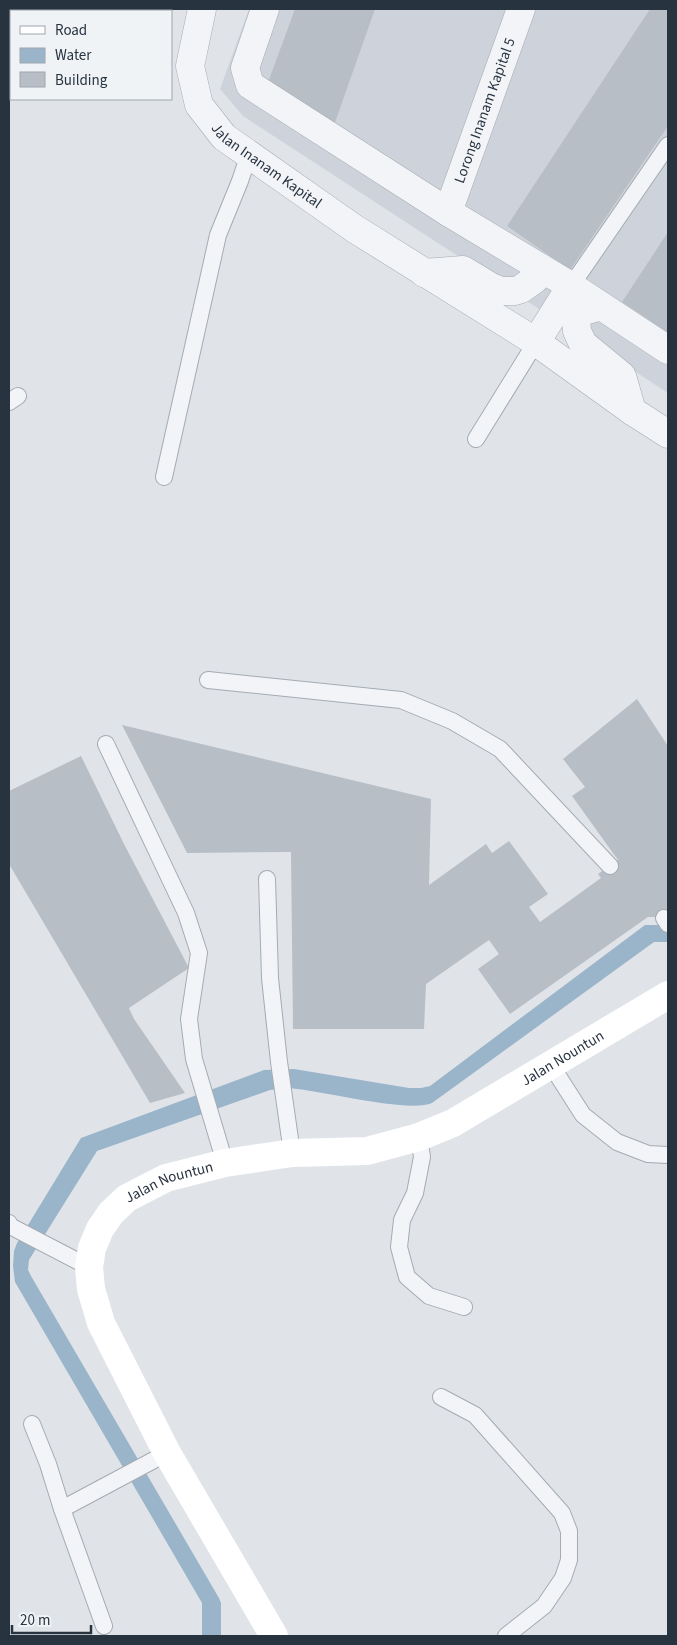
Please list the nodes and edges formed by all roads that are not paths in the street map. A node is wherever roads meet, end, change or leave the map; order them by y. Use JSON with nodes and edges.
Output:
{"nodes":[{"id":1,"x":201,"y":9,"type":"edge"},
{"id":2,"x":265,"y":9,"type":"edge"},
{"id":3,"x":521,"y":9,"type":"edge"},
{"id":4,"x":668,"y":145,"type":"edge"},
{"id":5,"x":249,"y":154,"type":"junction"},
{"id":6,"x":448,"y":212,"type":"junction"},
{"id":7,"x":541,"y":268,"type":"junction"},
{"id":8,"x":424,"y":273,"type":"junction"},
{"id":9,"x":571,"y":286,"type":"junction"},
{"id":10,"x":601,"y":306,"type":"junction"},
{"id":11,"x":536,"y":342,"type":"junction"},
{"id":12,"x":668,"y":350,"type":"edge"},
{"id":13,"x":632,"y":411,"type":"junction"},
{"id":14,"x":668,"y":434,"type":"edge"},
{"id":15,"x":476,"y":439,"type":"dead end"},
{"id":16,"x":164,"y":477,"type":"dead end"},
{"id":17,"x":208,"y":680,"type":"dead end"},
{"id":18,"x":106,"y":744,"type":"dead end"},
{"id":19,"x":610,"y":866,"type":"dead end"},
{"id":20,"x":267,"y":879,"type":"dead end"},
{"id":21,"x":668,"y":996,"type":"edge"},
{"id":22,"x":551,"y":1065,"type":"junction"},
{"id":23,"x":419,"y":1137,"type":"junction"},
{"id":24,"x":292,"y":1153,"type":"junction"},
{"id":25,"x":668,"y":1155,"type":"edge"},
{"id":26,"x":226,"y":1163,"type":"junction"},
{"id":27,"x":10,"y":1224,"type":"edge"},
{"id":28,"x":89,"y":1267,"type":"junction"},
{"id":29,"x":464,"y":1307,"type":"dead end"},
{"id":30,"x":441,"y":1397,"type":"dead end"},
{"id":31,"x":32,"y":1424,"type":"dead end"},
{"id":32,"x":156,"y":1459,"type":"junction"},
{"id":33,"x":62,"y":1510,"type":"junction"},
{"id":34,"x":104,"y":1626,"type":"dead end"},
{"id":35,"x":274,"y":1636,"type":"edge"},
{"id":36,"x":506,"y":1636,"type":"edge"}],
"edges":[{"from":1,"to":5,"type":"street","name":"Jalan Inanam Kapital"},
{"from":2,"to":6,"type":"street"},
{"from":3,"to":6,"type":"street","name":"Lorong Inanam Kapital 5"},
{"from":4,"to":9,"type":"lane"},
{"from":5,"to":8,"type":"street","name":"Jalan Inanam Kapital"},
{"from":5,"to":16,"type":"lane"},
{"from":6,"to":7,"type":"street"},
{"from":7,"to":8,"type":"street"},
{"from":7,"to":9,"type":"street"},
{"from":8,"to":11,"type":"street","name":"Jalan Inanam Kapital"},
{"from":9,"to":10,"type":"street"},
{"from":9,"to":11,"type":"street"},
{"from":10,"to":12,"type":"street"},
{"from":10,"to":13,"type":"street"},
{"from":11,"to":13,"type":"street","name":"Jalan Inanam Kapital"},
{"from":11,"to":15,"type":"lane"},
{"from":13,"to":14,"type":"street","name":"Jalan Inanam Kapital"},
{"from":17,"to":19,"type":"lane"},
{"from":18,"to":26,"type":"lane"},
{"from":20,"to":24,"type":"lane"},
{"from":21,"to":22,"type":"street","name":"Jalan Nountun"},
{"from":22,"to":23,"type":"street","name":"Jalan Nountun"},
{"from":22,"to":25,"type":"lane"},
{"from":23,"to":24,"type":"street","name":"Jalan Nountun"},
{"from":23,"to":29,"type":"lane"},
{"from":24,"to":26,"type":"street","name":"Jalan Nountun"},
{"from":26,"to":28,"type":"street","name":"Jalan Nountun"},
{"from":27,"to":28,"type":"lane"},
{"from":28,"to":32,"type":"street","name":"Jalan Nountun"},
{"from":30,"to":36,"type":"lane"},
{"from":31,"to":33,"type":"lane"},
{"from":32,"to":33,"type":"lane"},
{"from":32,"to":35,"type":"street","name":"Jalan Nountun"},
{"from":33,"to":34,"type":"lane"}]}
